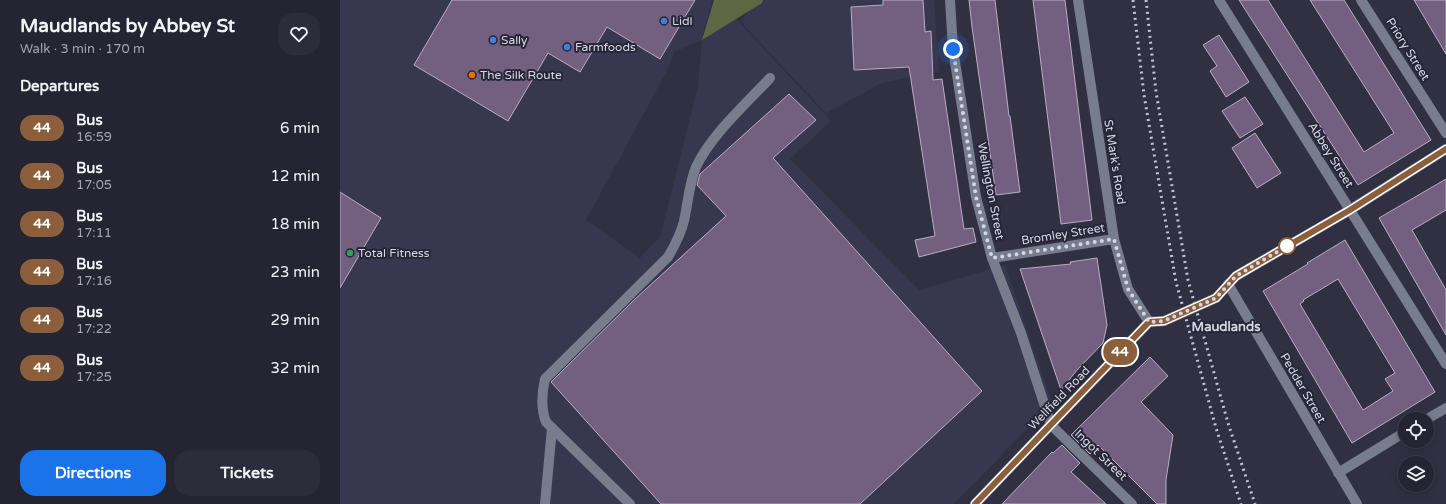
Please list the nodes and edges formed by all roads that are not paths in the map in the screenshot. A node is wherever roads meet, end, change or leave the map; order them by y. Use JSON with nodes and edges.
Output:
{"nodes":[{"id":1,"x":950,"y":0,"type":"edge"},
{"id":2,"x":1078,"y":0,"type":"edge"},
{"id":3,"x":1219,"y":0,"type":"edge"},
{"id":4,"x":1361,"y":0,"type":"edge"},
{"id":5,"x":770,"y":78,"type":"dead end"},
{"id":6,"x":1446,"y":133,"type":"edge"},
{"id":7,"x":1446,"y":149,"type":"edge"},
{"id":8,"x":1350,"y":210,"type":"junction"},
{"id":9,"x":1114,"y":239,"type":"junction"},
{"id":10,"x":992,"y":258,"type":"junction"},
{"id":11,"x":1228,"y":284,"type":"junction"},
{"id":12,"x":1149,"y":322,"type":"junction"},
{"id":13,"x":1446,"y":364,"type":"edge"},
{"id":14,"x":1446,"y":408,"type":"edge"},
{"id":15,"x":1434,"y":415,"type":"edge"},
{"id":16,"x":1051,"y":425,"type":"junction"},
{"id":17,"x":552,"y":428,"type":"junction"},
{"id":18,"x":1398,"y":436,"type":"edge"},
{"id":19,"x":1338,"y":473,"type":"junction"},
{"id":20,"x":545,"y":504,"type":"edge"},
{"id":21,"x":630,"y":504,"type":"edge"},
{"id":22,"x":975,"y":504,"type":"edge"},
{"id":23,"x":1132,"y":504,"type":"edge"},
{"id":24,"x":1357,"y":504,"type":"edge"}],
"edges":[{"from":1,"to":10,"type":"street","name":"Wellington Street"},
{"from":2,"to":9,"type":"street","name":"St Mark's Road"},
{"from":3,"to":8,"type":"street","name":"Abbey Street"},
{"from":4,"to":6,"type":"street","name":"Priory Street"},
{"from":5,"to":17,"type":"street"},
{"from":7,"to":8,"type":"street"},
{"from":8,"to":11,"type":"street"},
{"from":8,"to":13,"type":"street","name":"Abbey Street"},
{"from":9,"to":10,"type":"street","name":"Bromley Street"},
{"from":9,"to":12,"type":"street","name":"St Mark's Road"},
{"from":10,"to":16,"type":"street","name":"Wellington Street"},
{"from":11,"to":12,"type":"street","bridge":true},
{"from":11,"to":19,"type":"street","name":"Pedder Street"},
{"from":12,"to":16,"type":"street","name":"Wellfield Road"},
{"from":14,"to":15,"type":"street"},
{"from":16,"to":22,"type":"street","name":"Wellfield Road"},
{"from":16,"to":23,"type":"street","name":"Ingot Street"},
{"from":17,"to":20,"type":"street"},
{"from":17,"to":21,"type":"street"},
{"from":18,"to":19,"type":"street"},
{"from":19,"to":24,"type":"street","name":"Pedder Street"}]}
